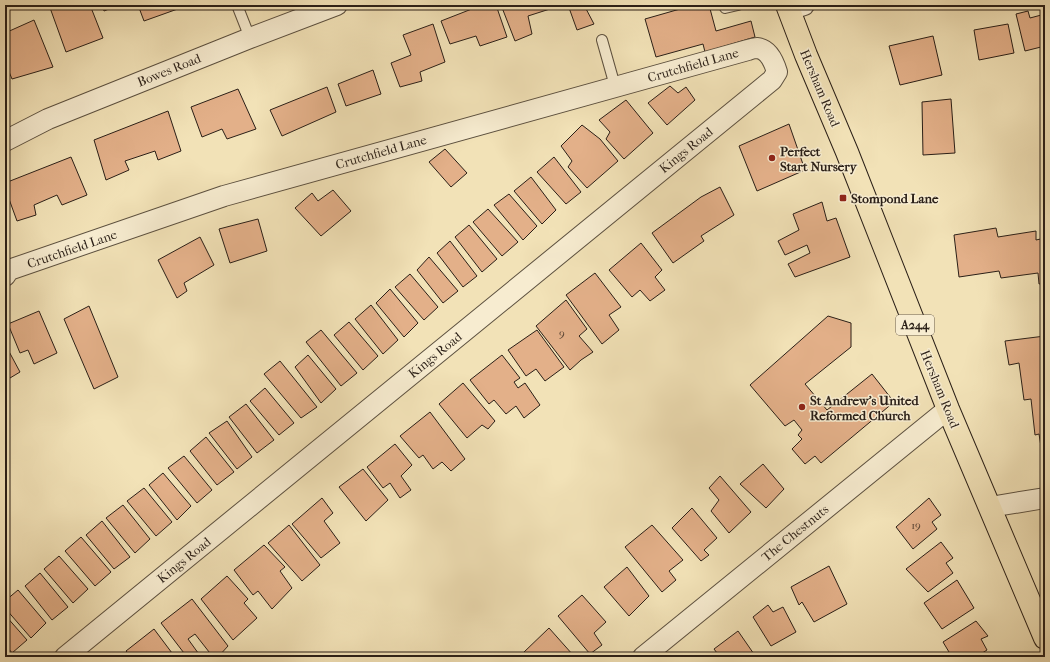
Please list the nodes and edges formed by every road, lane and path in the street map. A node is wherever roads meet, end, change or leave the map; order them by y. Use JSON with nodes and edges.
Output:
{"nodes":[{"id":1,"x":237,"y":5,"type":"edge"},
{"id":2,"x":337,"y":5,"type":"edge"},
{"id":3,"x":738,"y":5,"type":"edge"},
{"id":4,"x":793,"y":6,"type":"edge"},
{"id":5,"x":725,"y":8,"type":"dead end"},
{"id":6,"x":250,"y":38,"type":"junction"},
{"id":7,"x":602,"y":40,"type":"dead end"},
{"id":8,"x":758,"y":48,"type":"joint"},
{"id":9,"x":615,"y":86,"type":"junction"},
{"id":10,"x":5,"y":141,"type":"edge"},
{"id":11,"x":6,"y":269,"type":"edge"},
{"id":12,"x":948,"y":409,"type":"junction"},
{"id":13,"x":1045,"y":498,"type":"edge"},
{"id":14,"x":990,"y":507,"type":"junction"},
{"id":15,"x":1045,"y":638,"type":"edge"},
{"id":16,"x":65,"y":657,"type":"edge"},
{"id":17,"x":643,"y":657,"type":"edge"}],
"edges":[{"from":1,"to":6,"type":"lane"},
{"from":2,"to":6,"type":"street","name":"Bowes Road"},
{"from":3,"to":5,"type":"lane"},
{"from":4,"to":12,"type":"main road","name":"Hersham Road","number":"A244"},
{"from":6,"to":10,"type":"street","name":"Bowes Road"},
{"from":7,"to":9,"type":"lane"},
{"from":8,"to":9,"type":"street","name":"Crutchfield Lane"},
{"from":8,"to":16,"type":"street","name":"Kings Road"},
{"from":9,"to":11,"type":"street","name":"Crutchfield Lane"},
{"from":12,"to":14,"type":"main road","name":"Hersham Road","number":"A244"},
{"from":12,"to":17,"type":"street","name":"The Chestnuts"},
{"from":13,"to":14,"type":"street"},
{"from":14,"to":15,"type":"main road","name":"Hersham Road","number":"A244"}]}
